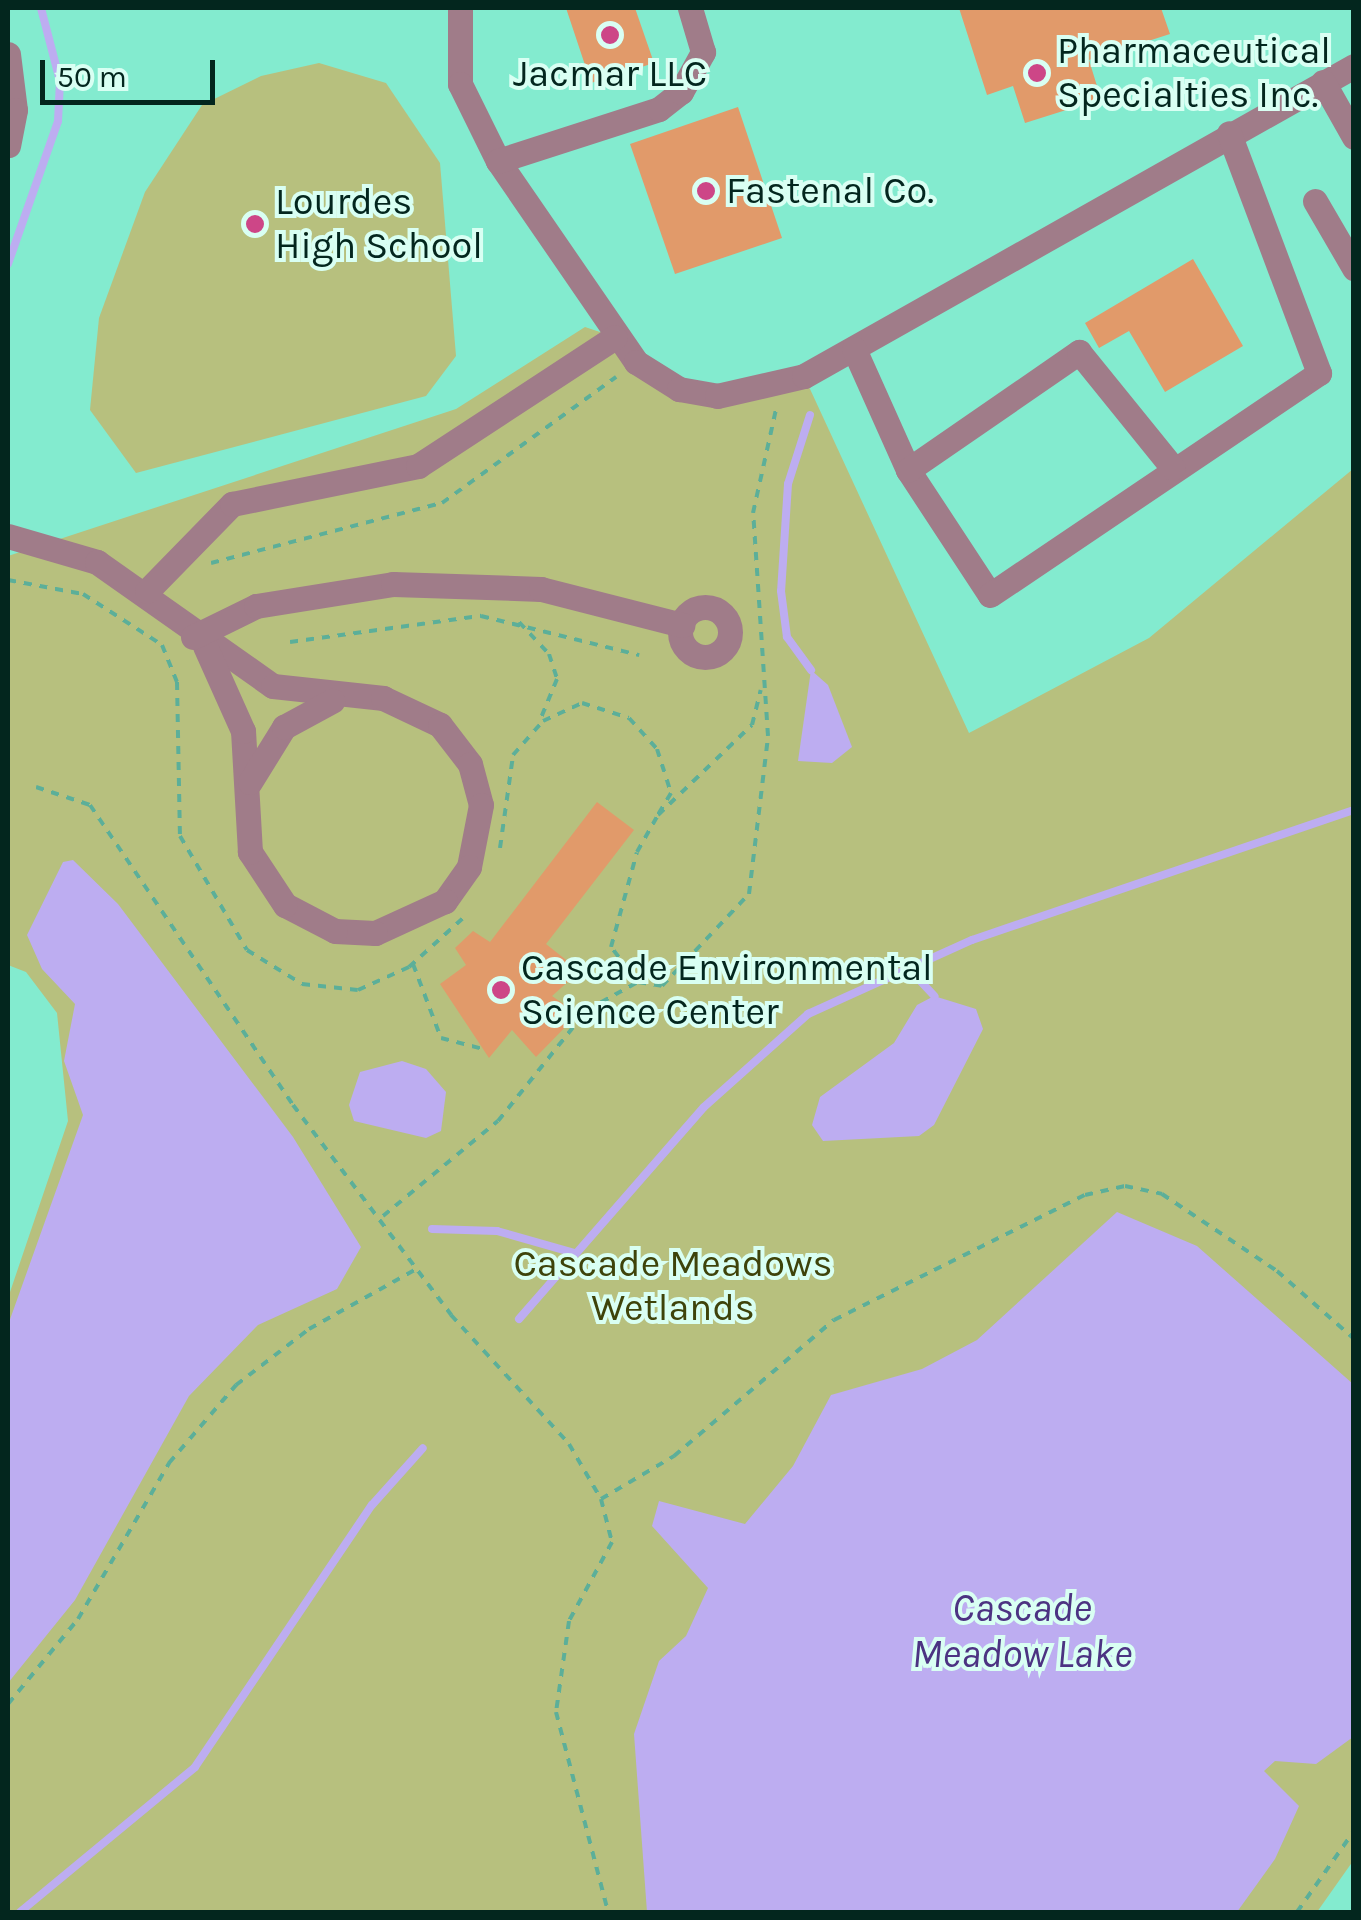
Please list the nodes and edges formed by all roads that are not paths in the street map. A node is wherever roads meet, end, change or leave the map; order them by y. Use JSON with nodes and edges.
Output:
{"nodes":[{"id":1,"x":460,"y":8,"type":"edge"},
{"id":2,"x":690,"y":8,"type":"edge"},
{"id":3,"x":8,"y":54,"type":"edge"},
{"id":4,"x":1354,"y":66,"type":"edge"},
{"id":5,"x":1323,"y":82,"type":"junction"},
{"id":6,"x":1229,"y":133,"type":"junction"},
{"id":7,"x":1354,"y":137,"type":"edge"},
{"id":8,"x":8,"y":145,"type":"edge"},
{"id":9,"x":498,"y":161,"type":"junction"},
{"id":10,"x":1315,"y":201,"type":"dead end"},
{"id":11,"x":1354,"y":268,"type":"edge"},
{"id":12,"x":615,"y":337,"type":"junction"},
{"id":13,"x":854,"y":349,"type":"junction"},
{"id":14,"x":1173,"y":468,"type":"junction"},
{"id":15,"x":908,"y":470,"type":"junction"},
{"id":16,"x":8,"y":536,"type":"edge"},
{"id":17,"x":154,"y":600,"type":"junction"},
{"id":18,"x":682,"y":625,"type":"dead end"},
{"id":19,"x":199,"y":642,"type":"junction"},
{"id":20,"x":341,"y":698,"type":"junction"},
{"id":21,"x":248,"y":788,"type":"junction"}],
"edges":[{"from":1,"to":9,"type":"street"},
{"from":2,"to":9,"type":"street"},
{"from":3,"to":8,"type":"street"},
{"from":4,"to":5,"type":"street"},
{"from":5,"to":6,"type":"street"},
{"from":5,"to":7,"type":"street"},
{"from":6,"to":13,"type":"street"},
{"from":6,"to":14,"type":"street"},
{"from":9,"to":12,"type":"street"},
{"from":10,"to":11,"type":"street"},
{"from":12,"to":13,"type":"street"},
{"from":12,"to":17,"type":"street"},
{"from":13,"to":15,"type":"street"},
{"from":14,"to":15,"type":"street"},
{"from":14,"to":15,"type":"street"},
{"from":16,"to":17,"type":"street"},
{"from":17,"to":19,"type":"street"},
{"from":18,"to":19,"type":"street"},
{"from":19,"to":20,"type":"street"},
{"from":19,"to":21,"type":"street"},
{"from":20,"to":21,"type":"street"},
{"from":20,"to":21,"type":"street"}]}
